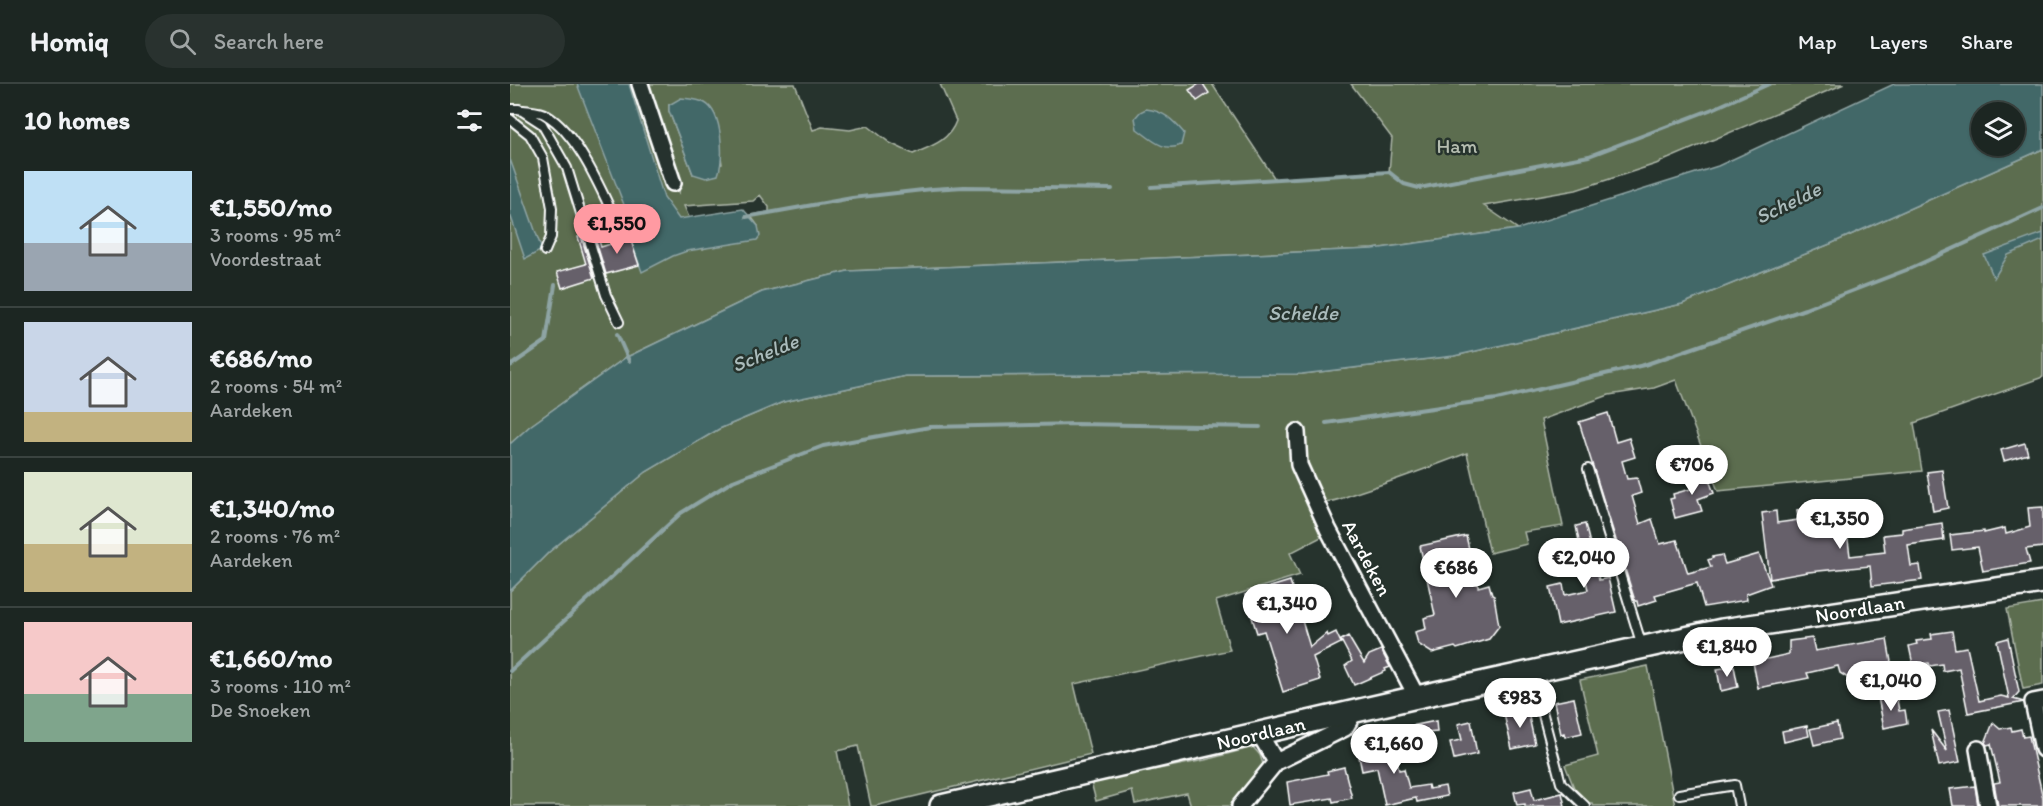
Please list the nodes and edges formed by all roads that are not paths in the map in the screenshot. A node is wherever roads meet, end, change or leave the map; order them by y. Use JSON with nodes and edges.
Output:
{"nodes":[{"id":1,"x":640,"y":84,"type":"edge"},
{"id":2,"x":514,"y":109,"type":"edge"},
{"id":3,"x":510,"y":119,"type":"edge"},
{"id":4,"x":673,"y":183,"type":"dead end"},
{"id":5,"x":620,"y":230,"type":"dead end"},
{"id":6,"x":545,"y":251,"type":"dead end"},
{"id":7,"x":619,"y":322,"type":"dead end"},
{"id":8,"x":1297,"y":432,"type":"dead end"},
{"id":9,"x":1588,"y":469,"type":"dead end"},
{"id":10,"x":2043,"y":582,"type":"edge"},
{"id":11,"x":1642,"y":648,"type":"junction"},
{"id":12,"x":1532,"y":672,"type":"junction"},
{"id":13,"x":1417,"y":697,"type":"junction"},
{"id":14,"x":2038,"y":701,"type":"edge"},
{"id":15,"x":1355,"y":711,"type":"junction"},
{"id":16,"x":1259,"y":733,"type":"junction"},
{"id":17,"x":1978,"y":748,"type":"dead end"},
{"id":18,"x":2043,"y":749,"type":"edge"},
{"id":19,"x":1276,"y":762,"type":"junction"},
{"id":20,"x":1679,"y":794,"type":"dead end"},
{"id":21,"x":941,"y":806,"type":"edge"},
{"id":22,"x":1240,"y":806,"type":"edge"},
{"id":23,"x":1585,"y":806,"type":"edge"},
{"id":24,"x":1739,"y":806,"type":"edge"},
{"id":25,"x":1988,"y":806,"type":"edge"}],
"edges":[{"from":1,"to":4,"type":"street"},
{"from":2,"to":5,"type":"lane"},
{"from":2,"to":7,"type":"lane"},
{"from":3,"to":6,"type":"lane"},
{"from":8,"to":13,"type":"street","name":"Aardeken"},
{"from":9,"to":11,"type":"lane"},
{"from":10,"to":11,"type":"street","name":"Noordlaan"},
{"from":11,"to":12,"type":"street","name":"Noordlaan"},
{"from":12,"to":13,"type":"street","name":"Noordlaan"},
{"from":12,"to":23,"type":"lane"},
{"from":13,"to":15,"type":"street","name":"Noordlaan"},
{"from":14,"to":18,"type":"street"},
{"from":15,"to":16,"type":"street","name":"Noordlaan"},
{"from":15,"to":19,"type":"street"},
{"from":16,"to":19,"type":"street"},
{"from":16,"to":21,"type":"street","name":"Noordlaan"},
{"from":17,"to":25,"type":"street"},
{"from":19,"to":22,"type":"street"},
{"from":20,"to":24,"type":"lane"}]}
